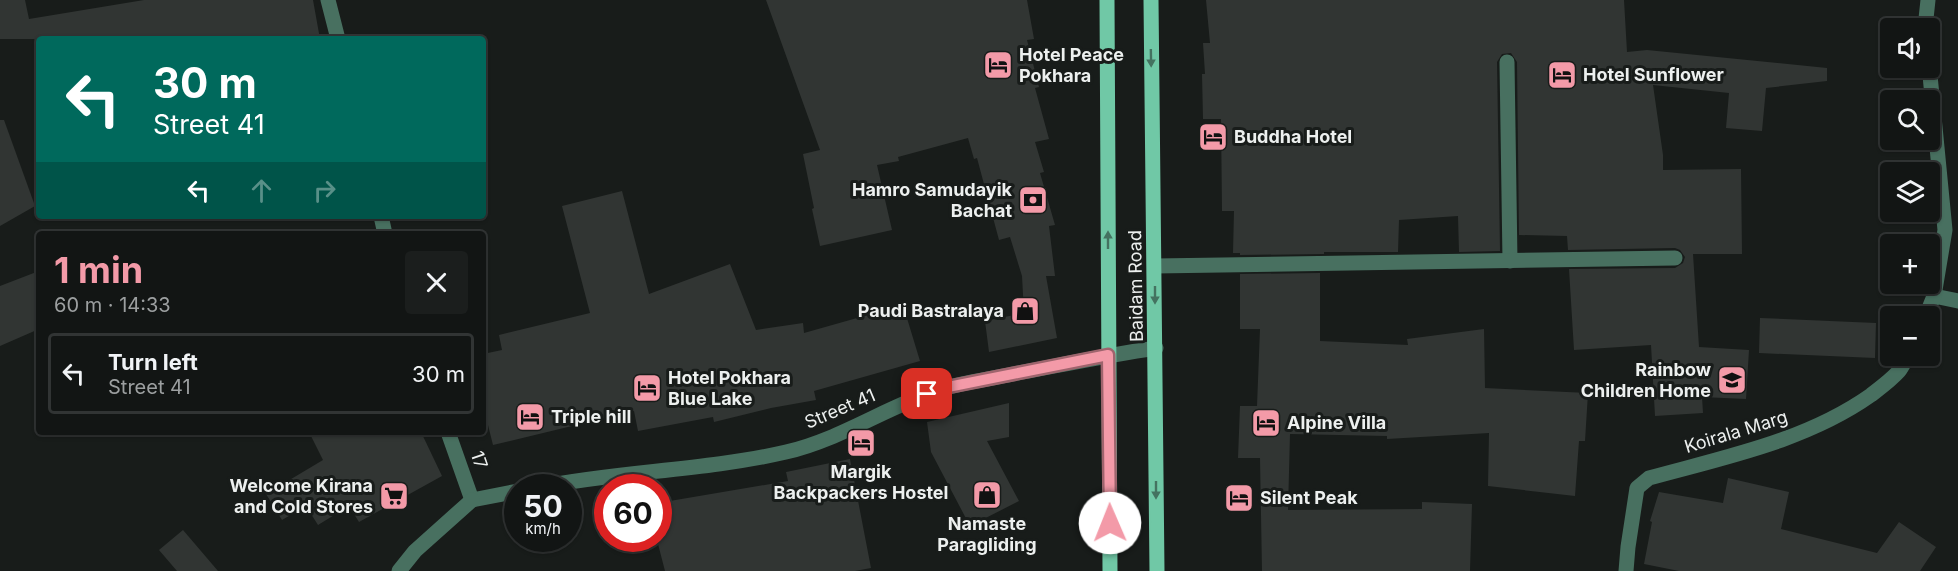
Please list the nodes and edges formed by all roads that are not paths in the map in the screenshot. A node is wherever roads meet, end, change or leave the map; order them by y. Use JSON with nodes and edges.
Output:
{"nodes":[{"id":1,"x":328,"y":0,"type":"edge"},
{"id":2,"x":1107,"y":0,"type":"edge"},
{"id":3,"x":1151,"y":0,"type":"edge"},
{"id":4,"x":1928,"y":0,"type":"edge"},
{"id":5,"x":1926,"y":18,"type":"edge"},
{"id":6,"x":337,"y":36,"type":"edge"},
{"id":7,"x":1507,"y":62,"type":"dead end"},
{"id":8,"x":1931,"y":78,"type":"edge"},
{"id":9,"x":1952,"y":231,"type":"edge"},
{"id":10,"x":1675,"y":258,"type":"dead end"},
{"id":11,"x":1510,"y":261,"type":"junction"},
{"id":12,"x":1155,"y":266,"type":"junction"},
{"id":13,"x":1934,"y":296,"type":"junction"},
{"id":14,"x":1958,"y":301,"type":"edge"},
{"id":15,"x":1930,"y":306,"type":"edge"},
{"id":16,"x":1156,"y":348,"type":"junction"},
{"id":17,"x":1108,"y":355,"type":"junction"},
{"id":18,"x":1901,"y":366,"type":"edge"},
{"id":19,"x":449,"y":435,"type":"edge"},
{"id":20,"x":582,"y":478,"type":"edge"},
{"id":21,"x":504,"y":494,"type":"edge"},
{"id":22,"x":472,"y":500,"type":"junction"},
{"id":23,"x":399,"y":571,"type":"edge"},
{"id":24,"x":1110,"y":571,"type":"edge"},
{"id":25,"x":1157,"y":571,"type":"edge"},
{"id":26,"x":1626,"y":571,"type":"edge"}],
"edges":[{"from":1,"to":6,"type":"street"},
{"from":17,"to":2,"type":"main road","name":"Baidam Road","one_way":true},
{"from":3,"to":12,"type":"main road","name":"Baidam Road","one_way":true},
{"from":4,"to":5,"type":"street"},
{"from":7,"to":11,"type":"street"},
{"from":8,"to":9,"type":"street"},
{"from":9,"to":13,"type":"street"},
{"from":10,"to":11,"type":"street"},
{"from":11,"to":12,"type":"street"},
{"from":12,"to":16,"type":"main road","name":"Baidam Road","one_way":true},
{"from":13,"to":14,"type":"street"},
{"from":13,"to":15,"type":"street"},
{"from":16,"to":17,"type":"street","name":"Street 41"},
{"from":16,"to":25,"type":"main road","name":"Baidam Road","one_way":true},
{"from":17,"to":20,"type":"street","name":"Street 41"},
{"from":17,"to":24,"type":"main road","name":"Baidam Road"},
{"from":18,"to":26,"type":"street","name":"Koirala Marg"},
{"from":19,"to":22,"type":"street","name":"17","number":"17"},
{"from":21,"to":22,"type":"street"},
{"from":22,"to":23,"type":"street"}]}
